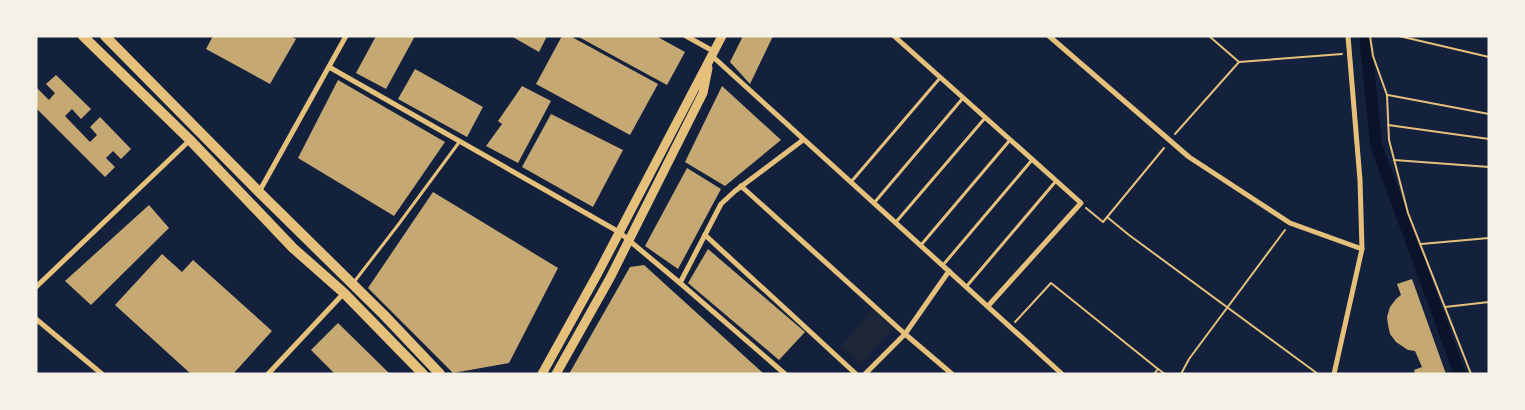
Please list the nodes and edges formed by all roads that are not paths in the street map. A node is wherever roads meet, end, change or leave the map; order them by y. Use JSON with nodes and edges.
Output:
{"nodes":[{"id":1,"x":83,"y":36,"type":"edge"},
{"id":2,"x":105,"y":36,"type":"edge"},
{"id":3,"x":346,"y":36,"type":"edge"},
{"id":4,"x":686,"y":36,"type":"edge"},
{"id":5,"x":722,"y":36,"type":"edge"},
{"id":6,"x":894,"y":36,"type":"edge"},
{"id":7,"x":1049,"y":36,"type":"edge"},
{"id":8,"x":1348,"y":36,"type":"edge"},
{"id":9,"x":712,"y":53,"type":"junction"},
{"id":10,"x":329,"y":67,"type":"junction"},
{"id":11,"x":940,"y":78,"type":"junction"},
{"id":12,"x":963,"y":98,"type":"junction"},
{"id":13,"x":985,"y":118,"type":"junction"},
{"id":14,"x":190,"y":140,"type":"junction"},
{"id":15,"x":460,"y":140,"type":"junction"},
{"id":16,"x":803,"y":140,"type":"junction"},
{"id":17,"x":1010,"y":140,"type":"junction"},
{"id":18,"x":1032,"y":160,"type":"junction"},
{"id":19,"x":850,"y":182,"type":"junction"},
{"id":20,"x":1056,"y":182,"type":"junction"},
{"id":21,"x":741,"y":186,"type":"junction"},
{"id":22,"x":259,"y":192,"type":"junction"},
{"id":23,"x":874,"y":203,"type":"junction"},
{"id":24,"x":895,"y":223,"type":"junction"},
{"id":25,"x":619,"y":232,"type":"junction"},
{"id":26,"x":705,"y":235,"type":"junction"},
{"id":27,"x":629,"y":240,"type":"junction"},
{"id":28,"x":920,"y":246,"type":"junction"},
{"id":29,"x":1362,"y":249,"type":"junction"},
{"id":30,"x":942,"y":265,"type":"junction"},
{"id":31,"x":949,"y":271,"type":"junction"},
{"id":32,"x":680,"y":283,"type":"junction"},
{"id":33,"x":352,"y":284,"type":"junction"},
{"id":34,"x":36,"y":287,"type":"edge"},
{"id":35,"x":966,"y":287,"type":"junction"},
{"id":36,"x":344,"y":293,"type":"junction"},
{"id":37,"x":988,"y":306,"type":"junction"},
{"id":38,"x":36,"y":319,"type":"edge"},
{"id":39,"x":905,"y":334,"type":"junction"},
{"id":40,"x":102,"y":374,"type":"edge"},
{"id":41,"x":268,"y":374,"type":"edge"},
{"id":42,"x":423,"y":374,"type":"edge"},
{"id":43,"x":440,"y":374,"type":"edge"},
{"id":44,"x":542,"y":374,"type":"edge"},
{"id":45,"x":556,"y":374,"type":"edge"},
{"id":46,"x":785,"y":374,"type":"edge"},
{"id":47,"x":856,"y":374,"type":"edge"},
{"id":48,"x":865,"y":374,"type":"edge"},
{"id":49,"x":952,"y":374,"type":"edge"},
{"id":50,"x":1062,"y":374,"type":"edge"},
{"id":51,"x":1334,"y":374,"type":"edge"}],
"edges":[{"from":1,"to":14,"type":"main road"},
{"from":2,"to":22,"type":"main road"},
{"from":3,"to":10,"type":"street"},
{"from":4,"to":9,"type":"street"},
{"from":5,"to":9,"type":"main road"},
{"from":6,"to":11,"type":"street"},
{"from":7,"to":29,"type":"street"},
{"from":8,"to":29,"type":"street"},
{"from":9,"to":16,"type":"street"},
{"from":9,"to":25,"type":"main road"},
{"from":9,"to":27,"type":"main road"},
{"from":10,"to":15,"type":"street"},
{"from":10,"to":22,"type":"street"},
{"from":11,"to":12,"type":"street"},
{"from":11,"to":19,"type":"lane"},
{"from":12,"to":13,"type":"street"},
{"from":12,"to":23,"type":"lane"},
{"from":13,"to":17,"type":"street"},
{"from":13,"to":24,"type":"lane"},
{"from":14,"to":34,"type":"street"},
{"from":14,"to":36,"type":"main road"},
{"from":15,"to":25,"type":"street"},
{"from":15,"to":33,"type":"lane"},
{"from":16,"to":19,"type":"street"},
{"from":16,"to":21,"type":"street"},
{"from":17,"to":18,"type":"street"},
{"from":17,"to":28,"type":"lane"},
{"from":18,"to":20,"type":"street"},
{"from":18,"to":30,"type":"lane"},
{"from":19,"to":23,"type":"street"},
{"from":20,"to":35,"type":"lane"},
{"from":20,"to":37,"type":"street"},
{"from":21,"to":26,"type":"street"},
{"from":21,"to":39,"type":"street"},
{"from":22,"to":33,"type":"main road"},
{"from":23,"to":24,"type":"street"},
{"from":24,"to":28,"type":"street"},
{"from":25,"to":27,"type":"street"},
{"from":25,"to":44,"type":"main road"},
{"from":26,"to":32,"type":"street"},
{"from":26,"to":47,"type":"street"},
{"from":27,"to":32,"type":"street"},
{"from":27,"to":45,"type":"main road"},
{"from":28,"to":30,"type":"street"},
{"from":29,"to":51,"type":"street"},
{"from":30,"to":31,"type":"street"},
{"from":31,"to":35,"type":"street"},
{"from":31,"to":39,"type":"street"},
{"from":32,"to":46,"type":"street"},
{"from":33,"to":43,"type":"main road"},
{"from":35,"to":37,"type":"street"},
{"from":36,"to":41,"type":"street"},
{"from":36,"to":42,"type":"main road"},
{"from":37,"to":50,"type":"street"},
{"from":38,"to":40,"type":"street"},
{"from":39,"to":48,"type":"street"},
{"from":39,"to":49,"type":"street"}]}
